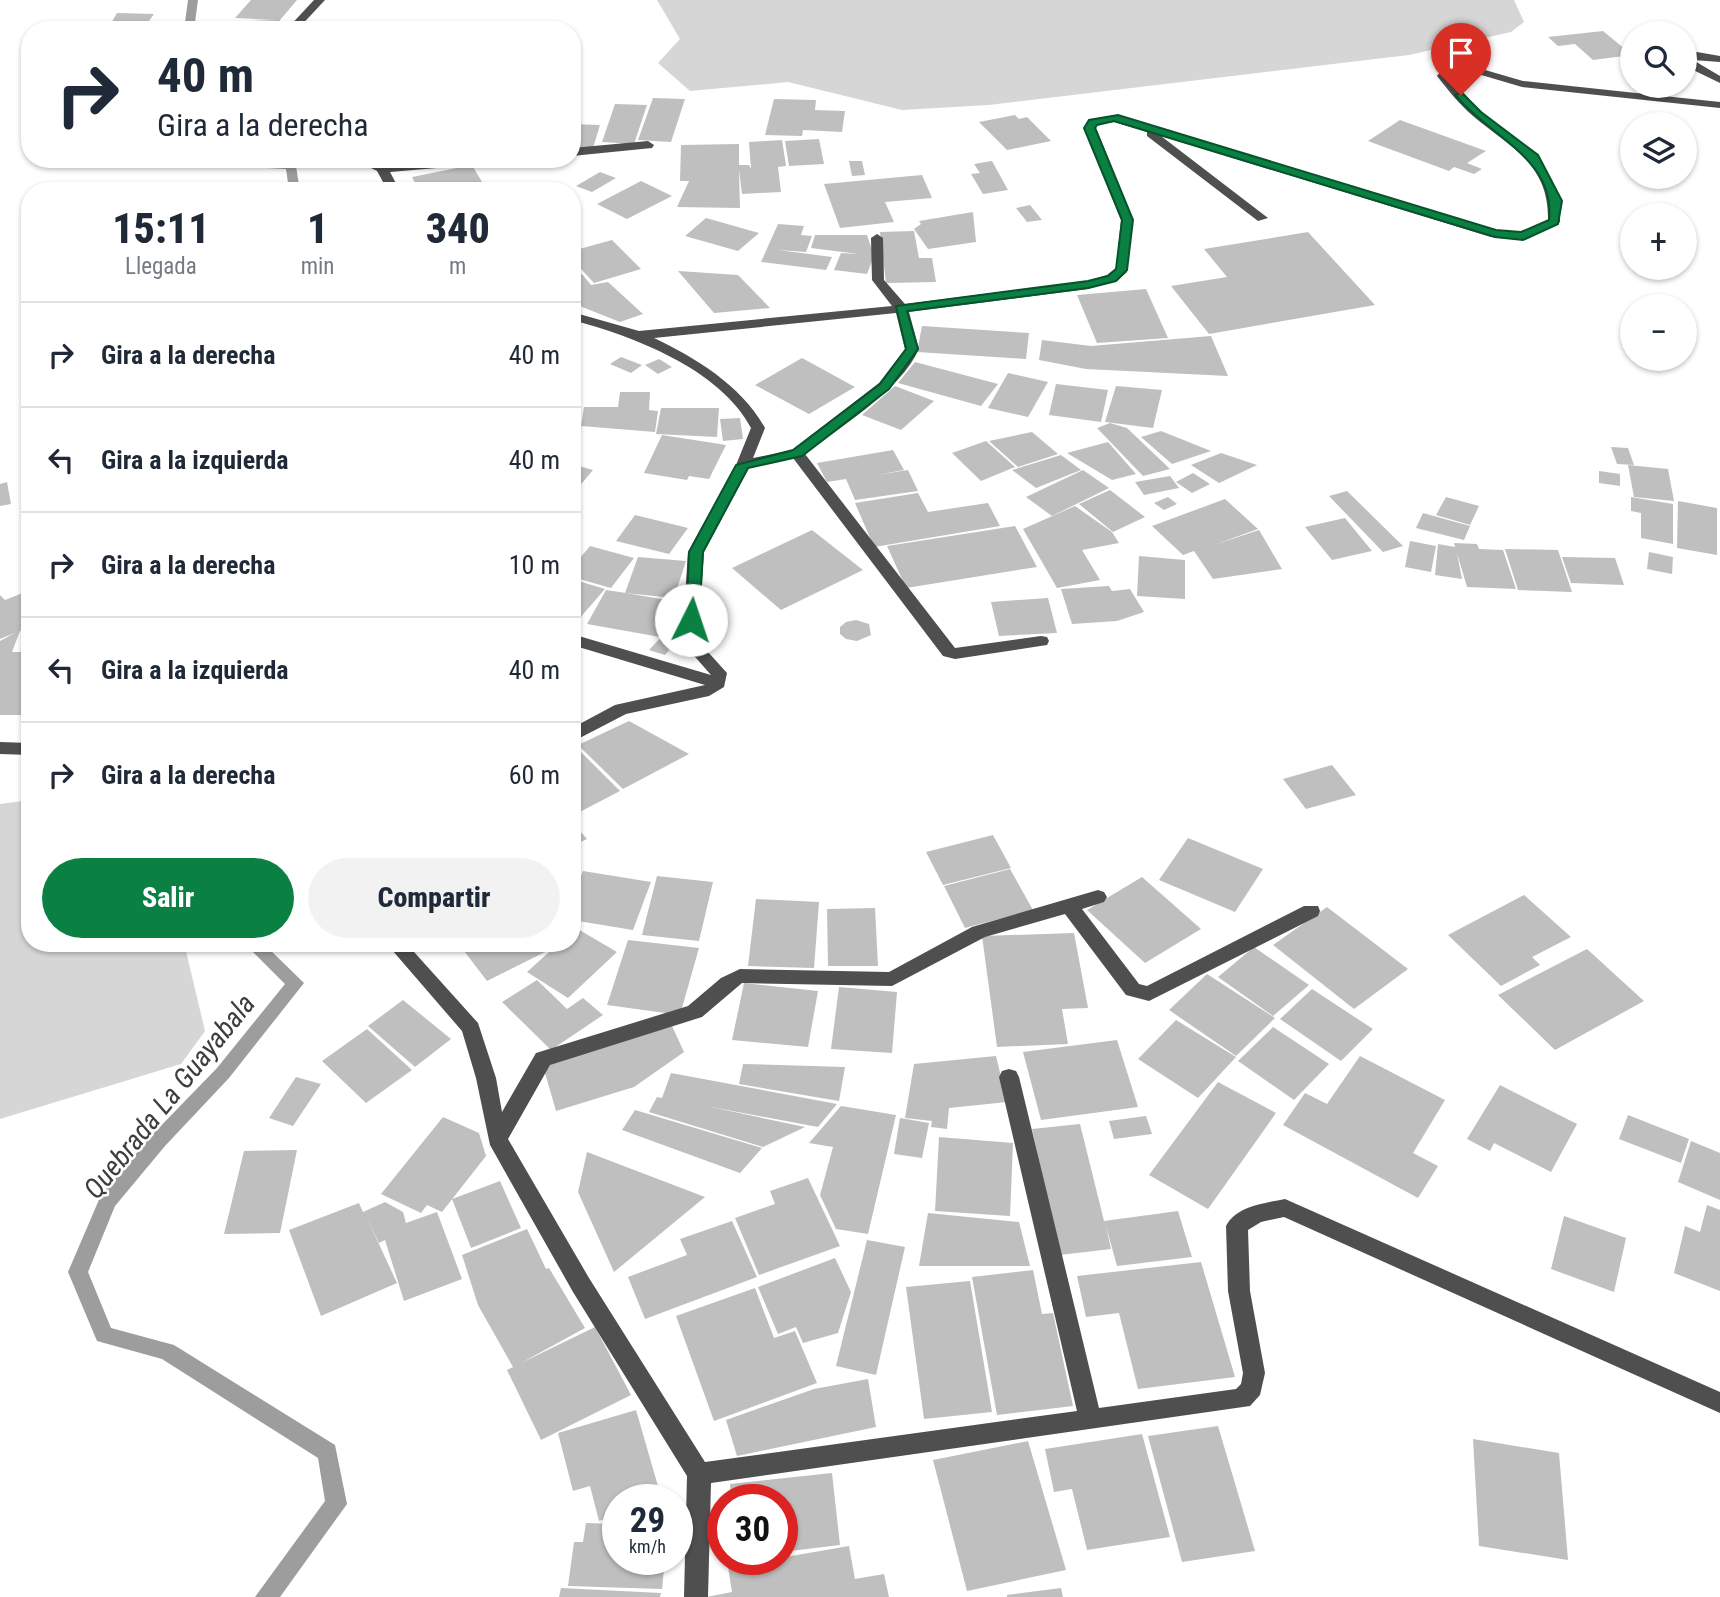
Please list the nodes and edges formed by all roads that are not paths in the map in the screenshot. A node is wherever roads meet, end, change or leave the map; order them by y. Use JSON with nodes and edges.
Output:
{"nodes":[{"id":1,"x":320,"y":0,"type":"edge"},
{"id":2,"x":300,"y":21,"type":"edge"},
{"id":3,"x":1720,"y":60,"type":"edge"},
{"id":4,"x":1720,"y":80,"type":"edge"},
{"id":5,"x":1720,"y":105,"type":"edge"},
{"id":6,"x":1140,"y":125,"type":"junction"},
{"id":7,"x":648,"y":145,"type":"dead end"},
{"id":8,"x":581,"y":151,"type":"edge"},
{"id":9,"x":393,"y":168,"type":"edge"},
{"id":10,"x":382,"y":169,"type":"joint"},
{"id":11,"x":389,"y":182,"type":"edge"},
{"id":12,"x":1262,"y":218,"type":"dead end"},
{"id":13,"x":877,"y":238,"type":"dead end"},
{"id":14,"x":901,"y":308,"type":"junction"},
{"id":15,"x":581,"y":319,"type":"edge"},
{"id":16,"x":637,"y":335,"type":"junction"},
{"id":17,"x":797,"y":453,"type":"junction"},
{"id":18,"x":743,"y":465,"type":"junction"},
{"id":19,"x":1041,"y":641,"type":"dead end"},
{"id":20,"x":581,"y":642,"type":"edge"},
{"id":21,"x":718,"y":683,"type":"junction"},
{"id":22,"x":581,"y":731,"type":"edge"},
{"id":23,"x":0,"y":748,"type":"edge"},
{"id":24,"x":21,"y":749,"type":"edge"},
{"id":25,"x":1098,"y":897,"type":"dead end"},
{"id":26,"x":1069,"y":905,"type":"junction"},
{"id":27,"x":1311,"y":911,"type":"dead end"},
{"id":28,"x":403,"y":952,"type":"edge"},
{"id":29,"x":1009,"y":1077,"type":"dead end"},
{"id":30,"x":497,"y":1139,"type":"junction"},
{"id":31,"x":1720,"y":1403,"type":"edge"},
{"id":32,"x":1090,"y":1420,"type":"junction"},
{"id":33,"x":699,"y":1474,"type":"junction"},
{"id":34,"x":696,"y":1597,"type":"edge"}],
"edges":[{"from":1,"to":2,"type":"street"},
{"from":3,"to":4,"type":"street"},
{"from":5,"to":6,"type":"street"},
{"from":6,"to":12,"type":"street"},
{"from":6,"to":14,"type":"street"},
{"from":7,"to":8,"type":"street"},
{"from":9,"to":10,"type":"street"},
{"from":10,"to":11,"type":"street"},
{"from":13,"to":14,"type":"street"},
{"from":14,"to":16,"type":"street"},
{"from":14,"to":17,"type":"street"},
{"from":15,"to":16,"type":"street"},
{"from":16,"to":18,"type":"street"},
{"from":17,"to":18,"type":"street"},
{"from":17,"to":19,"type":"street"},
{"from":18,"to":21,"type":"street"},
{"from":20,"to":21,"type":"street"},
{"from":21,"to":22,"type":"street"},
{"from":23,"to":24,"type":"street"},
{"from":25,"to":26,"type":"street"},
{"from":26,"to":27,"type":"street"},
{"from":26,"to":30,"type":"street"},
{"from":28,"to":30,"type":"street"},
{"from":29,"to":32,"type":"street"},
{"from":30,"to":33,"type":"street"},
{"from":31,"to":32,"type":"street"},
{"from":32,"to":33,"type":"street"},
{"from":33,"to":34,"type":"street"}]}
